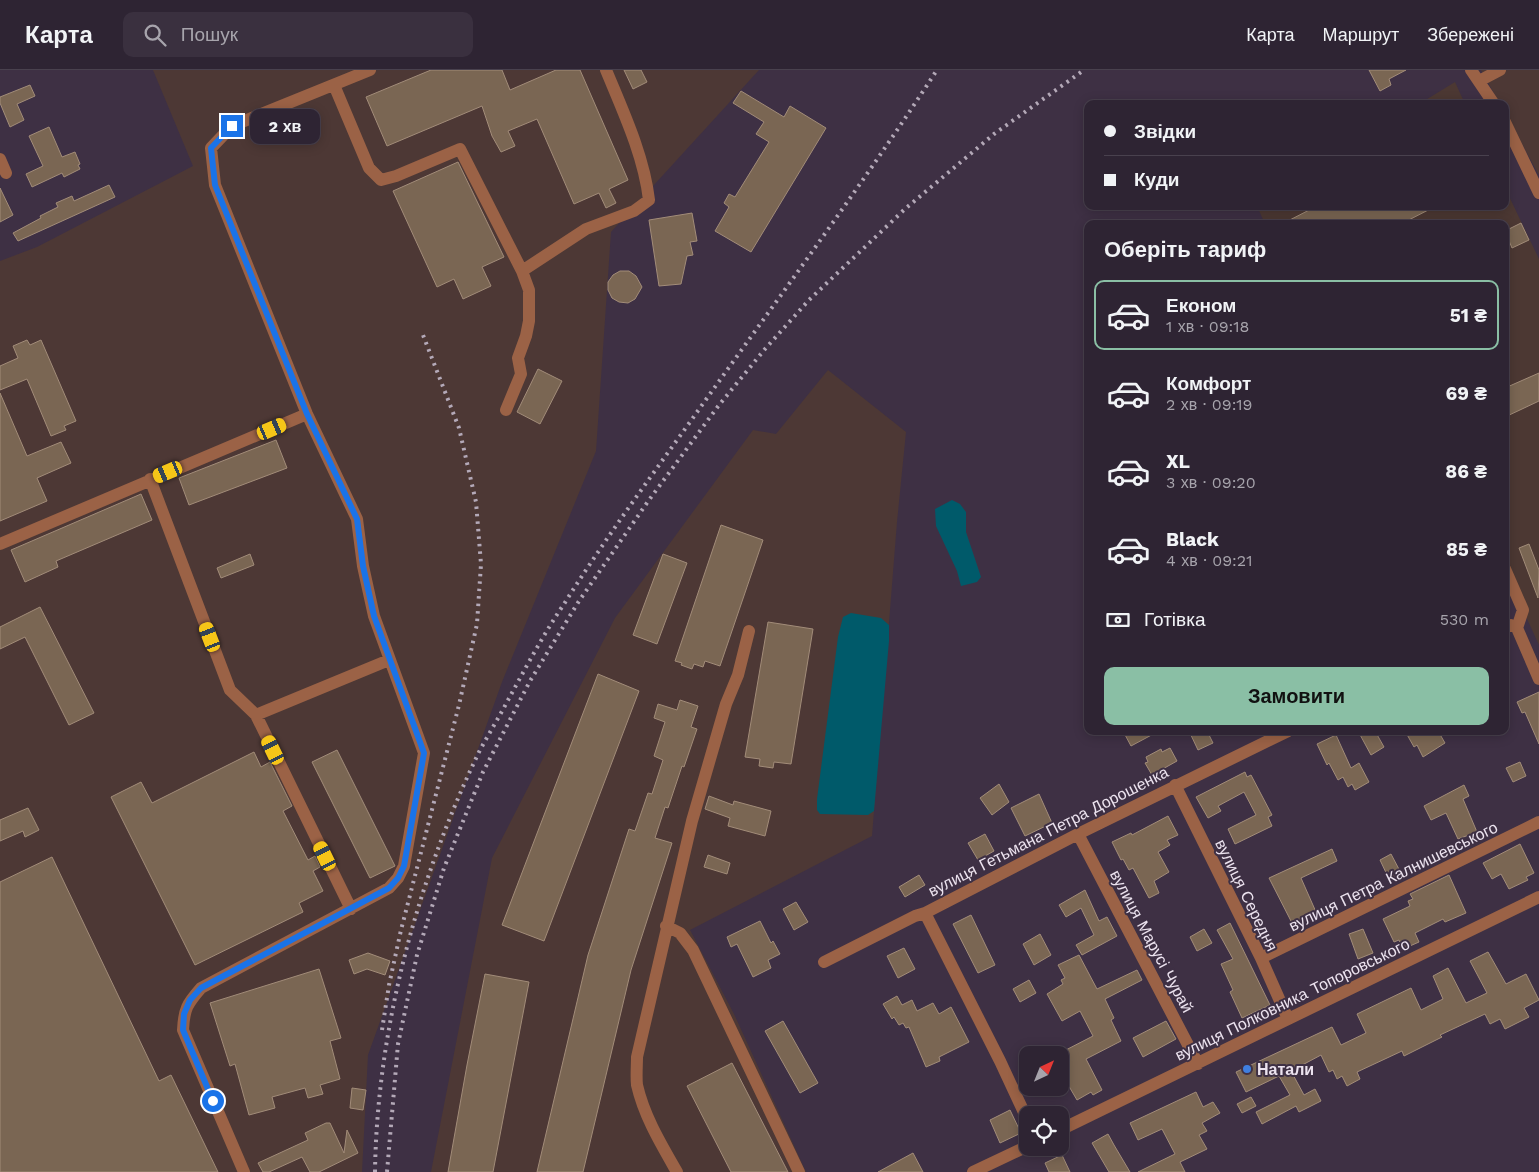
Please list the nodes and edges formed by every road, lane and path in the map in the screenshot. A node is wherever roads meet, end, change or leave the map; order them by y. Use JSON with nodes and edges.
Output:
{"nodes":[{"id":1,"x":370,"y":70,"type":"edge"},
{"id":2,"x":606,"y":70,"type":"edge"},
{"id":3,"x":1471,"y":70,"type":"edge"},
{"id":4,"x":1500,"y":70,"type":"edge"},
{"id":5,"x":1479,"y":81,"type":"junction"},
{"id":6,"x":334,"y":85,"type":"junction"},
{"id":7,"x":1491,"y":100,"type":"edge"},
{"id":8,"x":1509,"y":130,"type":"edge"},
{"id":9,"x":0,"y":158,"type":"edge"},
{"id":10,"x":6,"y":172,"type":"dead end"},
{"id":11,"x":1539,"y":193,"type":"edge"},
{"id":12,"x":522,"y":271,"type":"junction"},
{"id":13,"x":506,"y":410,"type":"dead end"},
{"id":14,"x":307,"y":414,"type":"junction"},
{"id":15,"x":150,"y":479,"type":"junction"},
{"id":16,"x":0,"y":544,"type":"edge"},
{"id":17,"x":1509,"y":578,"type":"edge"},
{"id":18,"x":1511,"y":628,"type":"edge"},
{"id":19,"x":749,"y":631,"type":"dead end"},
{"id":20,"x":389,"y":660,"type":"junction"},
{"id":21,"x":1539,"y":679,"type":"edge"},
{"id":22,"x":256,"y":715,"type":"junction"},
{"id":23,"x":1280,"y":735,"type":"edge"},
{"id":24,"x":1175,"y":785,"type":"junction"},
{"id":25,"x":1539,"y":822,"type":"edge"},
{"id":26,"x":1078,"y":834,"type":"junction"},
{"id":27,"x":1539,"y":898,"type":"edge"},
{"id":28,"x":351,"y":909,"type":"junction"},
{"id":29,"x":925,"y":913,"type":"junction"},
{"id":30,"x":666,"y":926,"type":"junction"},
{"id":31,"x":1260,"y":958,"type":"junction"},
{"id":32,"x":824,"y":962,"type":"dead end"},
{"id":33,"x":1288,"y":1019,"type":"junction"},
{"id":34,"x":1198,"y":1064,"type":"junction"},
{"id":35,"x":1021,"y":1106,"type":"edge"},
{"id":36,"x":1069,"y":1126,"type":"edge"},
{"id":37,"x":1019,"y":1150,"type":"edge"},
{"id":38,"x":244,"y":1172,"type":"edge"},
{"id":39,"x":677,"y":1172,"type":"edge"},
{"id":40,"x":799,"y":1172,"type":"edge"},
{"id":41,"x":973,"y":1172,"type":"edge"}],
"edges":[{"from":1,"to":6,"type":"street"},
{"from":2,"to":12,"type":"street"},
{"from":3,"to":5,"type":"street"},
{"from":4,"to":5,"type":"street"},
{"from":5,"to":7,"type":"street"},
{"from":6,"to":12,"type":"street"},
{"from":6,"to":14,"type":"street"},
{"from":8,"to":11,"type":"street"},
{"from":9,"to":10,"type":"street"},
{"from":12,"to":13,"type":"street"},
{"from":14,"to":15,"type":"street"},
{"from":14,"to":20,"type":"street"},
{"from":15,"to":16,"type":"street"},
{"from":15,"to":22,"type":"street"},
{"from":17,"to":18,"type":"street"},
{"from":18,"to":21,"type":"street"},
{"from":19,"to":30,"type":"street"},
{"from":20,"to":22,"type":"street"},
{"from":20,"to":28,"type":"street"},
{"from":22,"to":28,"type":"street"},
{"from":23,"to":24,"type":"street","name":"вулиця Гетьмана Петра Дорошенка"},
{"from":24,"to":26,"type":"street","name":"вулиця Гетьмана Петра Дорошенка"},
{"from":24,"to":31,"type":"street","name":"вулиця Середня"},
{"from":25,"to":31,"type":"street","name":"вулиця Петра Калнишевського"},
{"from":26,"to":29,"type":"street","name":"вулиця Гетьмана Петра Дорошенка"},
{"from":26,"to":34,"type":"street","name":"вулиця Марусі Чурай"},
{"from":27,"to":33,"type":"street","name":"вулиця Полковника Топоровського"},
{"from":28,"to":38,"type":"street"},
{"from":29,"to":32,"type":"street","name":"вулиця Гетьмана Петра Дорошенка"},
{"from":29,"to":35,"type":"street"},
{"from":30,"to":39,"type":"street"},
{"from":30,"to":40,"type":"street"},
{"from":31,"to":33,"type":"street","name":"вулиця Середня"},
{"from":33,"to":34,"type":"street","name":"вулиця Полковника Топоровського"},
{"from":34,"to":36,"type":"street","name":"вулиця Полковника Топоровського"},
{"from":37,"to":41,"type":"street"}]}
